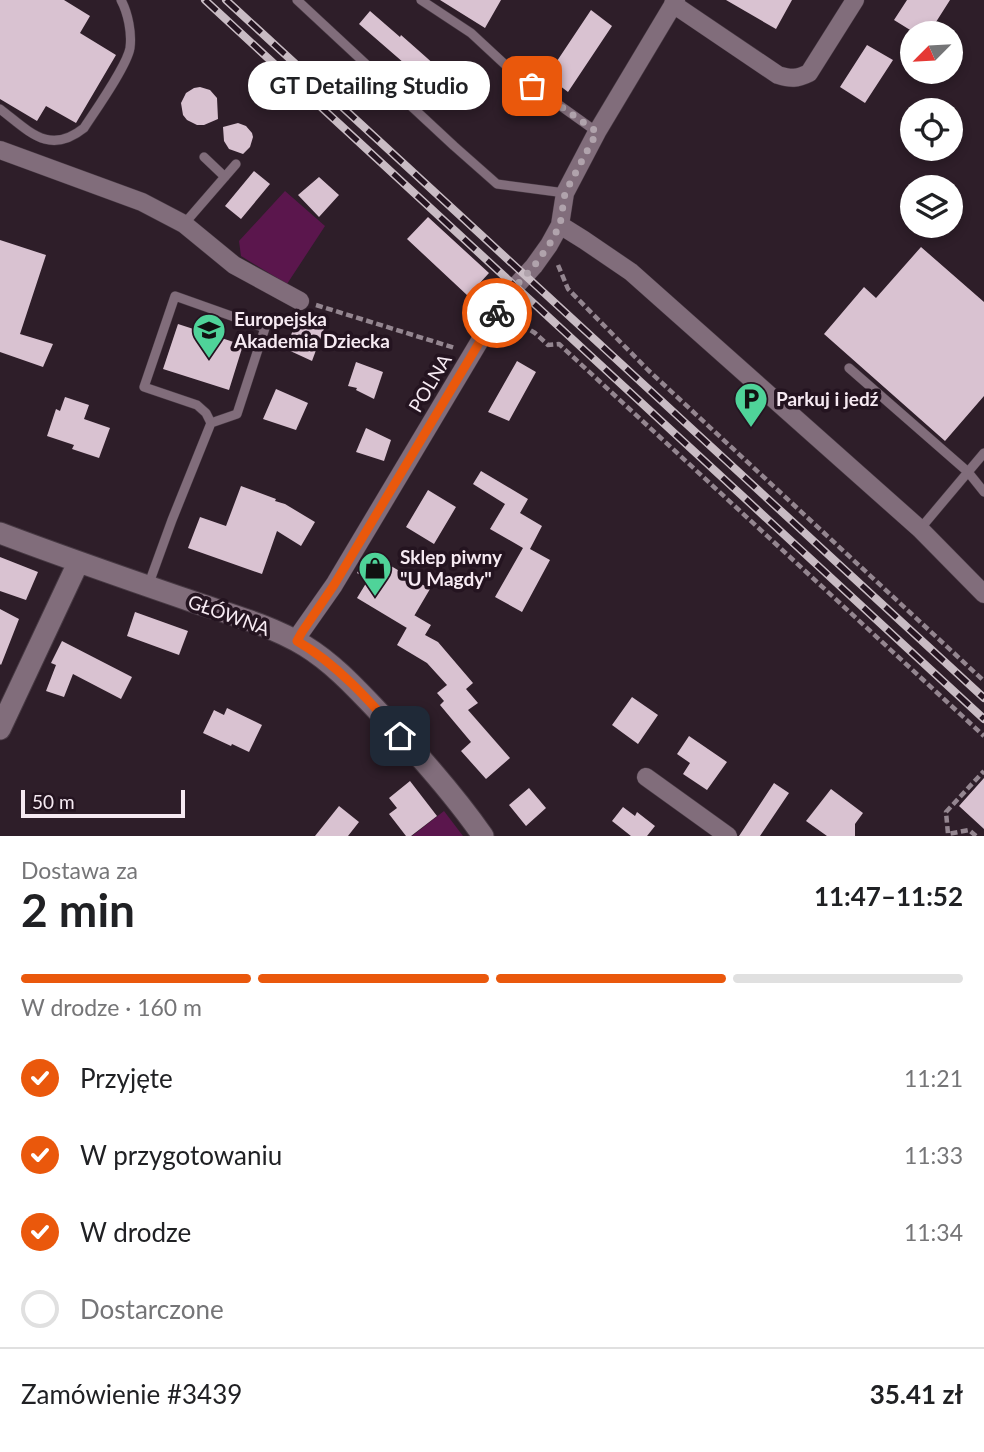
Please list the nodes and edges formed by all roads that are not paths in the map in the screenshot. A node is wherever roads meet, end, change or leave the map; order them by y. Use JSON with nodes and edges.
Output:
{"nodes":[{"id":1,"x":121,"y":0,"type":"edge"},
{"id":2,"x":297,"y":0,"type":"edge"},
{"id":3,"x":421,"y":0,"type":"edge"},
{"id":4,"x":855,"y":0,"type":"edge"},
{"id":5,"x":675,"y":2,"type":"edge"},
{"id":6,"x":0,"y":109,"type":"edge"},
{"id":7,"x":597,"y":132,"type":"junction"},
{"id":8,"x":0,"y":150,"type":"edge"},
{"id":9,"x":204,"y":158,"type":"dead end"},
{"id":10,"x":236,"y":164,"type":"dead end"},
{"id":11,"x":225,"y":177,"type":"junction"},
{"id":12,"x":565,"y":193,"type":"junction"},
{"id":13,"x":184,"y":224,"type":"junction"},
{"id":14,"x":560,"y":225,"type":"junction"},
{"id":15,"x":300,"y":301,"type":"road end"},
{"id":16,"x":849,"y":368,"type":"dead end"},
{"id":17,"x":211,"y":423,"type":"junction"},
{"id":18,"x":984,"y":453,"type":"edge"},
{"id":19,"x":968,"y":472,"type":"junction"},
{"id":20,"x":984,"y":492,"type":"edge"},
{"id":21,"x":919,"y":529,"type":"junction"},
{"id":22,"x":0,"y":533,"type":"edge"},
{"id":23,"x":78,"y":563,"type":"junction"},
{"id":24,"x":148,"y":586,"type":"junction"},
{"id":25,"x":984,"y":594,"type":"edge"},
{"id":26,"x":297,"y":641,"type":"junction"},
{"id":27,"x":0,"y":729,"type":"edge"},
{"id":28,"x":646,"y":777,"type":"dead end"},
{"id":29,"x":483,"y":836,"type":"edge"},
{"id":30,"x":729,"y":836,"type":"edge"}],
"edges":[{"from":1,"to":6,"type":"lane"},
{"from":2,"to":12,"type":"lane"},
{"from":3,"to":7,"type":"lane"},
{"from":4,"to":5,"type":"street"},
{"from":5,"to":7,"type":"street","name":"POLNA"},
{"from":7,"to":12,"type":"street","name":"POLNA"},
{"from":8,"to":13,"type":"street"},
{"from":9,"to":11,"type":"lane"},
{"from":10,"to":11,"type":"lane"},
{"from":11,"to":13,"type":"lane"},
{"from":12,"to":14,"type":"street","name":"POLNA"},
{"from":13,"to":15,"type":"street"},
{"from":14,"to":21,"type":"street"},
{"from":14,"to":26,"type":"street","name":"POLNA"},
{"from":16,"to":19,"type":"lane"},
{"from":17,"to":17,"type":"lane"},
{"from":17,"to":24,"type":"lane"},
{"from":18,"to":19,"type":"lane"},
{"from":19,"to":20,"type":"lane"},
{"from":19,"to":21,"type":"lane"},
{"from":21,"to":25,"type":"street"},
{"from":22,"to":23,"type":"street","name":"GŁÓWNA"},
{"from":23,"to":24,"type":"street","name":"GŁÓWNA"},
{"from":23,"to":27,"type":"street"},
{"from":24,"to":26,"type":"street","name":"GŁÓWNA"},
{"from":26,"to":29,"type":"street","name":"GŁÓWNA"},
{"from":28,"to":30,"type":"street"}]}
